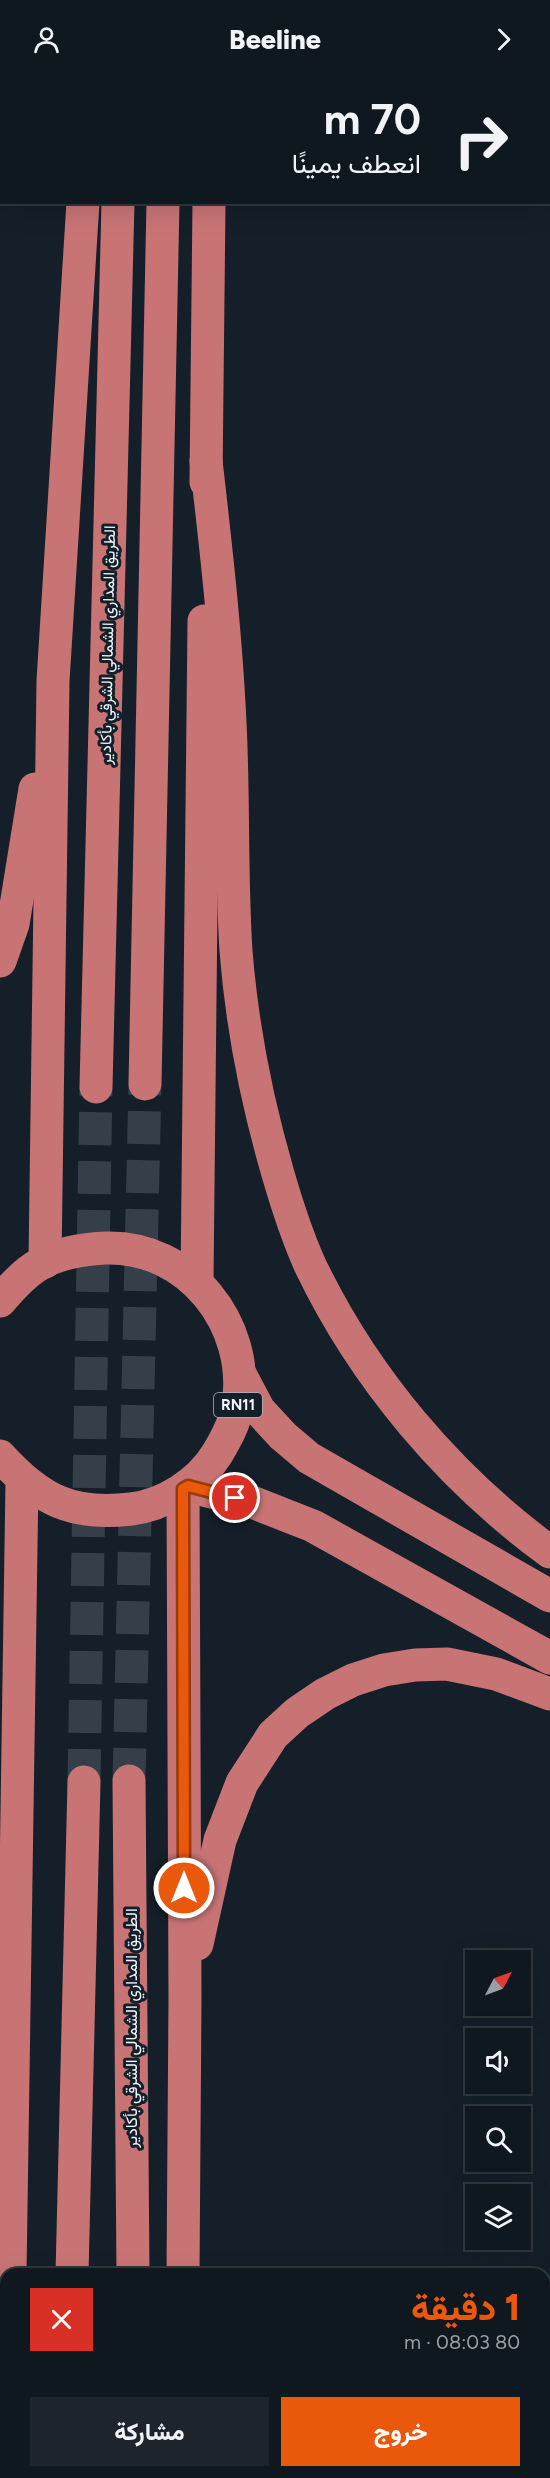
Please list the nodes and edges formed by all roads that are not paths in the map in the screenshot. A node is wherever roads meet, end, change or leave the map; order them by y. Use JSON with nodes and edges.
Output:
{"nodes":[{"id":1,"x":83,"y":204,"type":"edge"},
{"id":2,"x":118,"y":204,"type":"edge"},
{"id":3,"x":163,"y":204,"type":"edge"},
{"id":4,"x":209,"y":204,"type":"edge"},
{"id":5,"x":206,"y":461,"type":"junction"},
{"id":6,"x":53,"y":681,"type":"junction"},
{"id":7,"x":0,"y":961,"type":"edge"},
{"id":8,"x":145,"y":1084,"type":"tunnel mouth"},
{"id":9,"x":96,"y":1087,"type":"tunnel mouth"},
{"id":10,"x":0,"y":1264,"type":"edge"},
{"id":11,"x":40,"y":1265,"type":"junction"},
{"id":12,"x":197,"y":1282,"type":"junction"},
{"id":13,"x":0,"y":1301,"type":"edge"},
{"id":14,"x":240,"y":1374,"type":"junction"},
{"id":15,"x":0,"y":1456,"type":"edge"},
{"id":16,"x":22,"y":1481,"type":"junction"},
{"id":17,"x":185,"y":1488,"type":"junction"},
{"id":18,"x":550,"y":1552,"type":"edge"},
{"id":19,"x":550,"y":1596,"type":"edge"},
{"id":20,"x":550,"y":1658,"type":"edge"},
{"id":21,"x":550,"y":1694,"type":"edge"},
{"id":22,"x":129,"y":1781,"type":"tunnel mouth"},
{"id":23,"x":84,"y":1782,"type":"tunnel mouth"},
{"id":24,"x":0,"y":1827,"type":"edge"},
{"id":25,"x":14,"y":1922,"type":"junction"},
{"id":26,"x":185,"y":1999,"type":"junction"},
{"id":27,"x":10,"y":2268,"type":"edge"},
{"id":28,"x":72,"y":2268,"type":"edge"},
{"id":29,"x":133,"y":2268,"type":"edge"},
{"id":30,"x":183,"y":2268,"type":"edge"}],
"edges":[{"from":1,"to":6,"type":"highway"},
{"from":2,"to":9,"type":"highway","name":"الطريق المداري الشمالي الشرقي بأكادير"},
{"from":3,"to":8,"type":"highway"},
{"from":4,"to":5,"type":"highway"},
{"from":5,"to":12,"type":"highway"},
{"from":5,"to":18,"type":"highway"},
{"from":6,"to":7,"type":"highway"},
{"from":6,"to":11,"type":"highway"},
{"from":10,"to":11,"type":"highway","number":"RN11"},
{"from":11,"to":12,"type":"highway","number":"RN11"},
{"from":11,"to":13,"type":"highway","number":"RN11"},
{"from":12,"to":14,"type":"highway","number":"RN11"},
{"from":14,"to":17,"type":"highway","number":"RN11"},
{"from":14,"to":19,"type":"highway","number":"RN11"},
{"from":15,"to":16,"type":"highway","number":"RN11"},
{"from":16,"to":17,"type":"highway","number":"RN11"},
{"from":16,"to":25,"type":"highway"},
{"from":17,"to":20,"type":"highway"},
{"from":17,"to":26,"type":"highway"},
{"from":21,"to":26,"type":"highway"},
{"from":22,"to":29,"type":"highway","name":"الطريق المداري الشمالي الشرقي بأكادير"},
{"from":23,"to":28,"type":"highway"},
{"from":24,"to":25,"type":"highway"},
{"from":25,"to":27,"type":"highway"},
{"from":26,"to":30,"type":"highway"}]}
